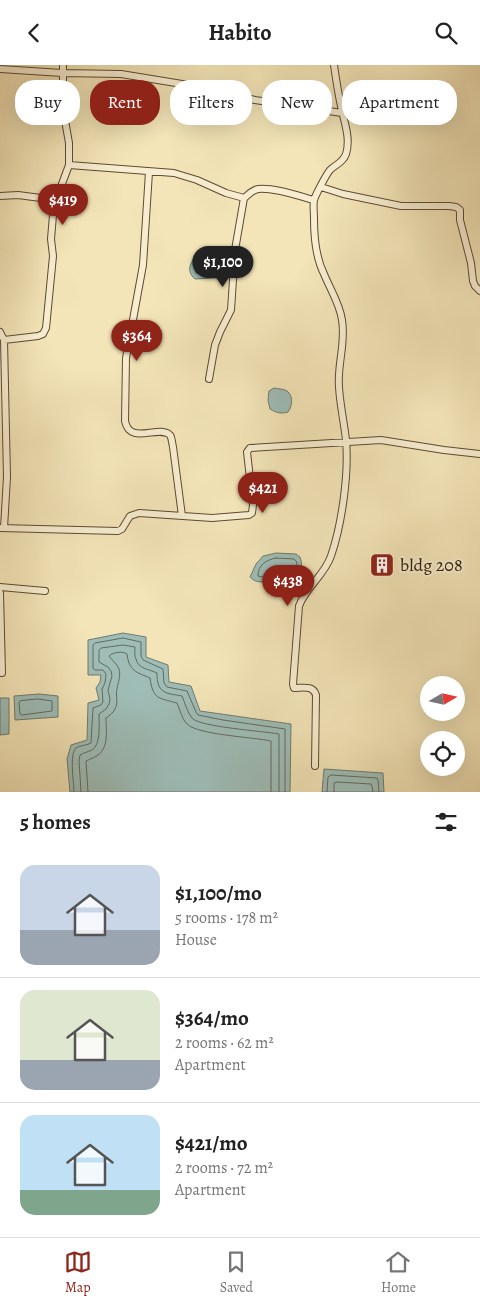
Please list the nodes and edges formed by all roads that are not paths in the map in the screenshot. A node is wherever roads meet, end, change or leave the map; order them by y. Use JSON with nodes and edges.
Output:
{"nodes":[{"id":1,"x":63,"y":65,"type":"edge"},
{"id":2,"x":334,"y":65,"type":"edge"},
{"id":3,"x":0,"y":69,"type":"edge"},
{"id":4,"x":62,"y":73,"type":"junction"},
{"id":5,"x":342,"y":113,"type":"joint"},
{"id":6,"x":345,"y":125,"type":"edge"},
{"id":7,"x":69,"y":165,"type":"junction"},
{"id":8,"x":149,"y":172,"type":"junction"},
{"id":9,"x":321,"y":187,"type":"junction"},
{"id":10,"x":0,"y":196,"type":"edge"},
{"id":11,"x":244,"y":198,"type":"junction"},
{"id":12,"x":56,"y":199,"type":"junction"},
{"id":13,"x":314,"y":199,"type":"junction"},
{"id":14,"x":480,"y":291,"type":"edge"},
{"id":15,"x":0,"y":332,"type":"edge"},
{"id":16,"x":4,"y":340,"type":"junction"},
{"id":17,"x":209,"y":379,"type":"dead end"},
{"id":18,"x":346,"y":442,"type":"junction"},
{"id":19,"x":480,"y":454,"type":"edge"},
{"id":20,"x":182,"y":516,"type":"junction"},
{"id":21,"x":2,"y":528,"type":"edge"},
{"id":22,"x":0,"y":587,"type":"edge"},
{"id":23,"x":44,"y":591,"type":"dead end"},
{"id":24,"x":0,"y":593,"type":"edge"},
{"id":25,"x":2,"y":673,"type":"dead end"},
{"id":26,"x":315,"y":766,"type":"dead end"}],
"edges":[{"from":1,"to":4,"type":"street"},
{"from":2,"to":5,"type":"street"},
{"from":3,"to":4,"type":"street"},
{"from":4,"to":5,"type":"street"},
{"from":4,"to":7,"type":"street"},
{"from":6,"to":9,"type":"street"},
{"from":7,"to":8,"type":"street"},
{"from":7,"to":12,"type":"street"},
{"from":8,"to":11,"type":"street"},
{"from":8,"to":20,"type":"street"},
{"from":9,"to":13,"type":"street"},
{"from":9,"to":14,"type":"street"},
{"from":10,"to":12,"type":"street"},
{"from":11,"to":13,"type":"street"},
{"from":11,"to":17,"type":"street"},
{"from":12,"to":16,"type":"street"},
{"from":13,"to":18,"type":"street"},
{"from":15,"to":16,"type":"street"},
{"from":16,"to":21,"type":"street"},
{"from":18,"to":19,"type":"street"},
{"from":18,"to":20,"type":"street"},
{"from":18,"to":26,"type":"street"},
{"from":20,"to":21,"type":"street"},
{"from":22,"to":23,"type":"street"},
{"from":24,"to":25,"type":"street"}]}
